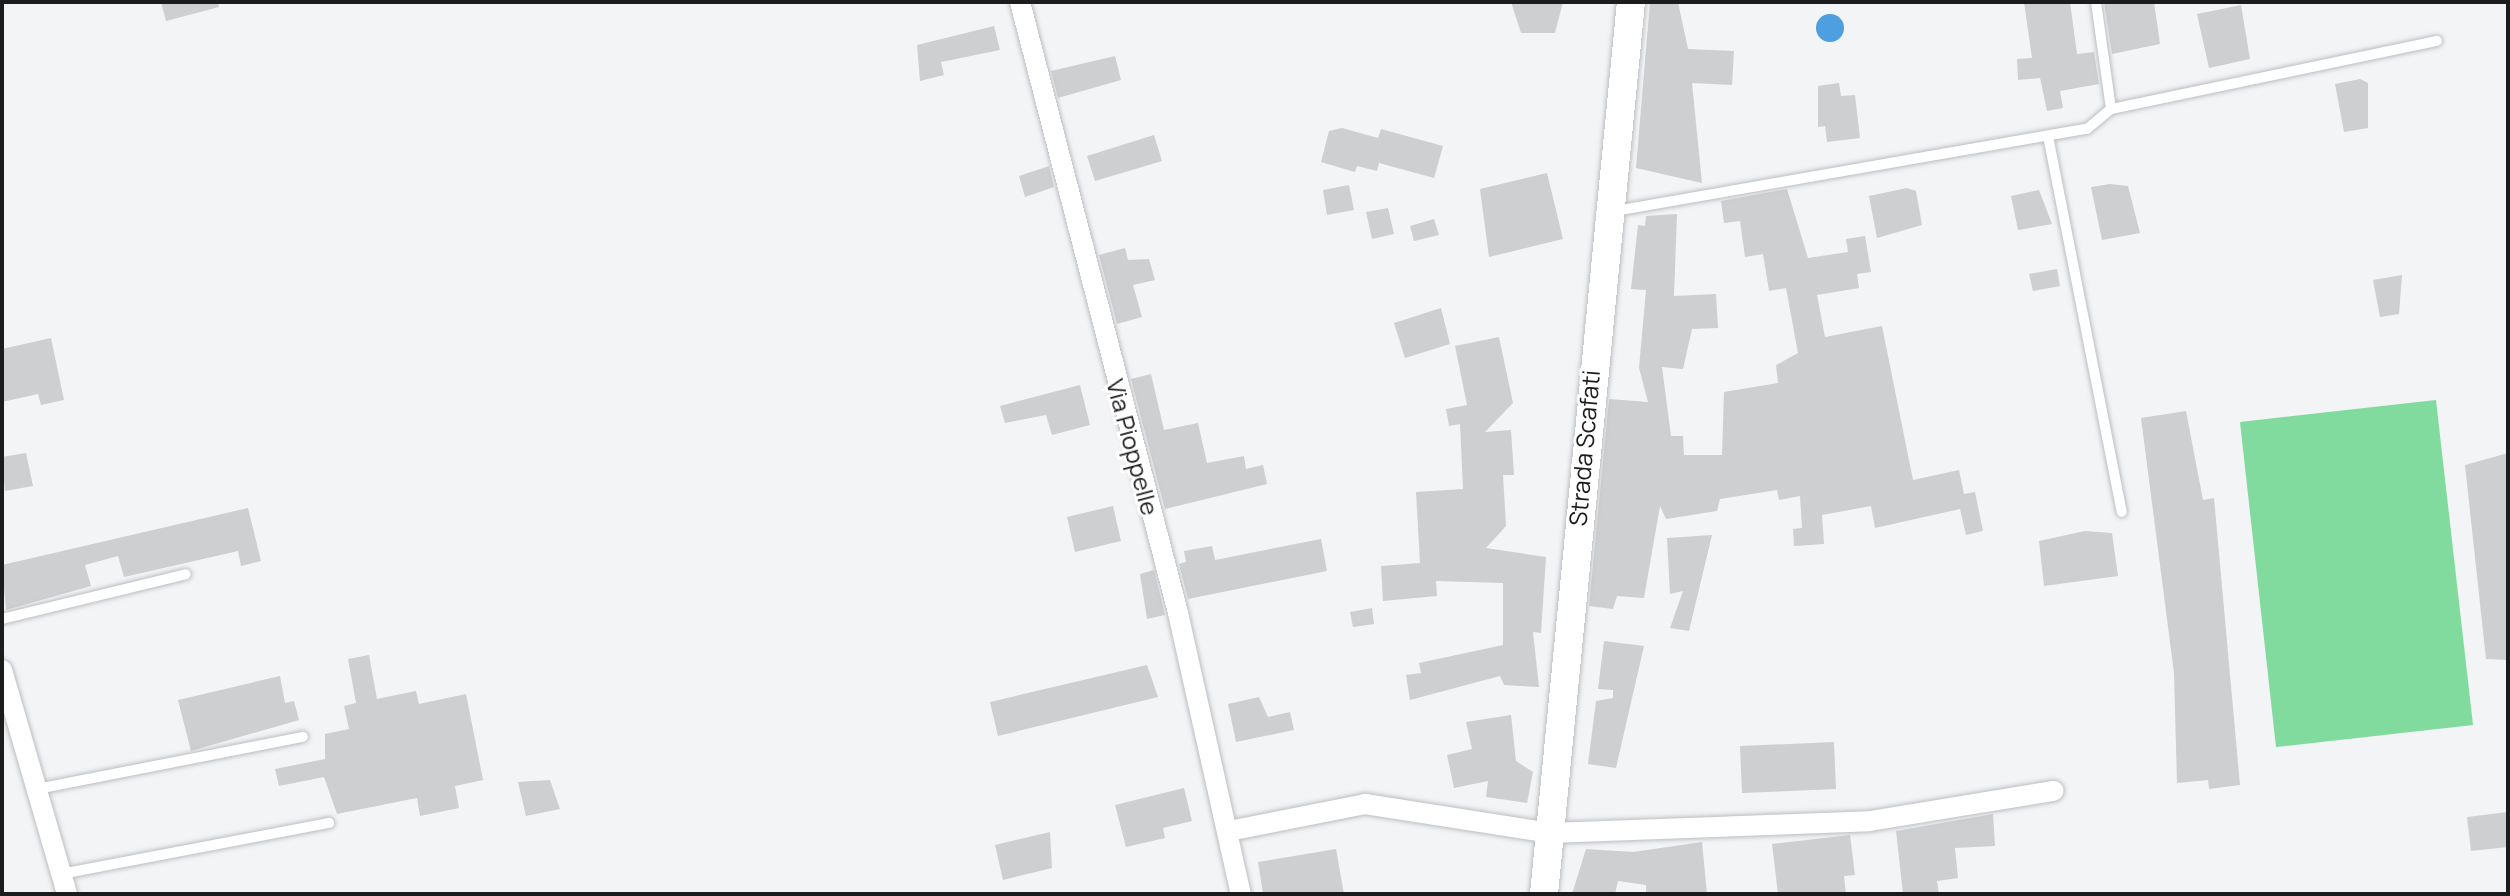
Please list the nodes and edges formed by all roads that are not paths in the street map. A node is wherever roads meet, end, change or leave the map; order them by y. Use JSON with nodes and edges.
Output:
{"nodes":[{"id":1,"x":1020,"y":2,"type":"edge"},
{"id":2,"x":1631,"y":2,"type":"edge"},
{"id":3,"x":2096,"y":2,"type":"edge"},
{"id":4,"x":2437,"y":41,"type":"dead end"},
{"id":5,"x":2111,"y":109,"type":"junction"},
{"id":6,"x":2048,"y":136,"type":"junction"},
{"id":7,"x":1605,"y":213,"type":"junction"},
{"id":8,"x":2122,"y":512,"type":"dead end"},
{"id":9,"x":186,"y":574,"type":"dead end"},
{"id":10,"x":2,"y":619,"type":"edge"},
{"id":11,"x":2,"y":670,"type":"edge"},
{"id":12,"x":303,"y":737,"type":"dead end"},
{"id":13,"x":37,"y":789,"type":"junction"},
{"id":14,"x":2054,"y":791,"type":"dead end"},
{"id":15,"x":329,"y":823,"type":"dead end"},
{"id":16,"x":1229,"y":831,"type":"junction"},
{"id":17,"x":1550,"y":833,"type":"junction"},
{"id":18,"x":64,"y":884,"type":"edge"},
{"id":19,"x":1241,"y":894,"type":"edge"},
{"id":20,"x":1544,"y":894,"type":"edge"}],
"edges":[{"from":1,"to":16,"type":"street","name":"Via Pioppelle"},
{"from":2,"to":7,"type":"street","name":"Strada Scafati"},
{"from":3,"to":5,"type":"lane"},
{"from":4,"to":5,"type":"lane"},
{"from":5,"to":6,"type":"lane"},
{"from":6,"to":7,"type":"lane"},
{"from":6,"to":8,"type":"lane"},
{"from":7,"to":17,"type":"street","name":"Strada Scafati"},
{"from":9,"to":10,"type":"lane"},
{"from":11,"to":13,"type":"street"},
{"from":12,"to":13,"type":"lane"},
{"from":13,"to":18,"type":"street"},
{"from":14,"to":17,"type":"street"},
{"from":15,"to":18,"type":"lane"},
{"from":16,"to":17,"type":"street"},
{"from":16,"to":19,"type":"street","name":"Via Pioppelle"},
{"from":17,"to":20,"type":"street","name":"Strada Scafati"}]}
